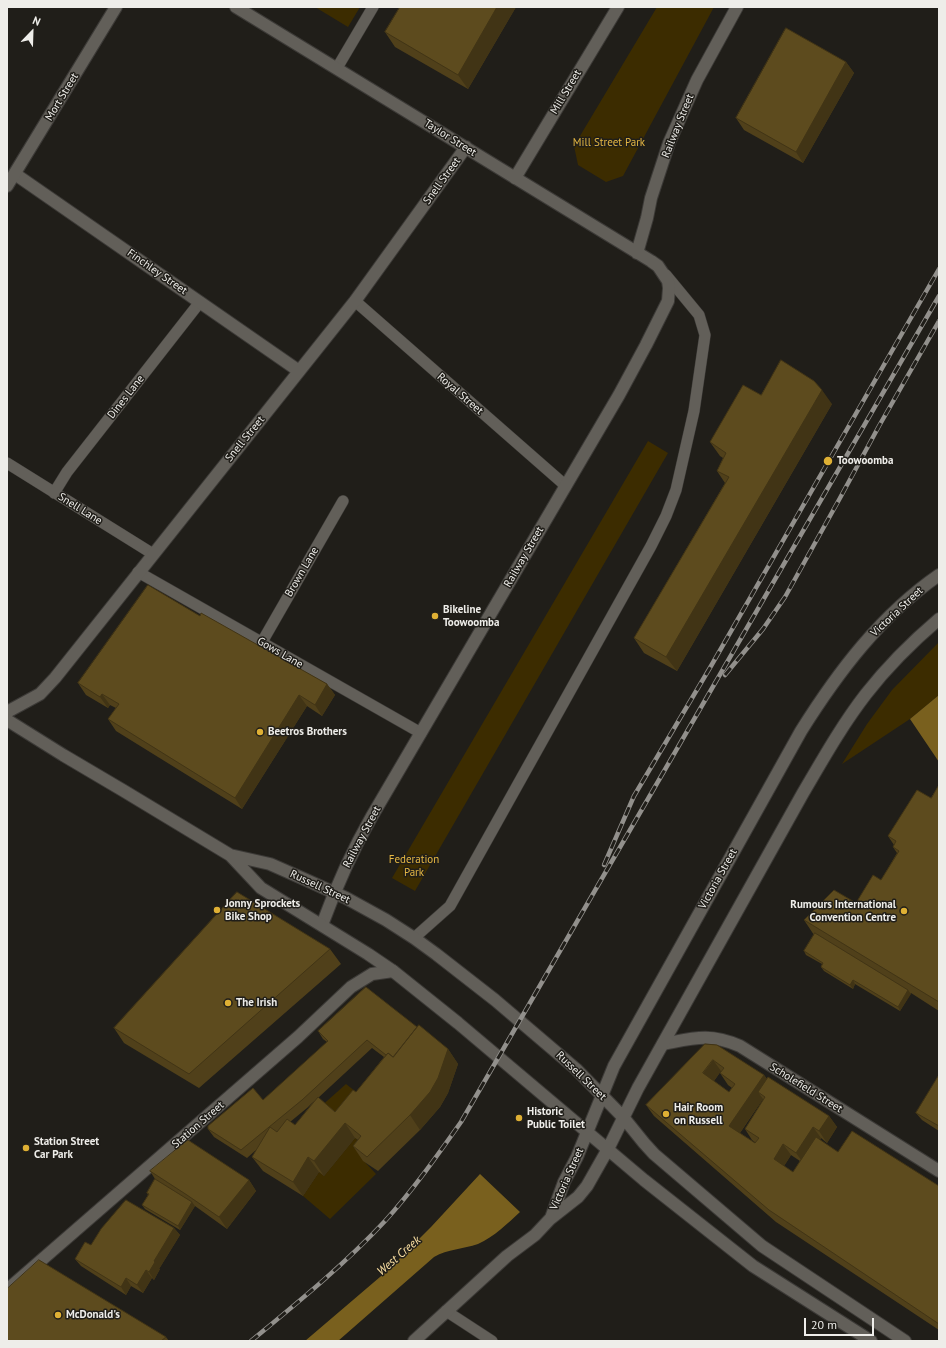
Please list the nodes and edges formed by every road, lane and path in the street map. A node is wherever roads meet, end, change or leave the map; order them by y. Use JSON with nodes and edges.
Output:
{"nodes":[{"id":1,"x":116,"y":7,"type":"edge"},
{"id":2,"x":236,"y":7,"type":"edge"},
{"id":3,"x":373,"y":7,"type":"edge"},
{"id":4,"x":618,"y":7,"type":"edge"},
{"id":5,"x":737,"y":7,"type":"edge"},
{"id":6,"x":337,"y":68,"type":"junction"},
{"id":7,"x":466,"y":147,"type":"junction"},
{"id":8,"x":15,"y":174,"type":"junction"},
{"id":9,"x":515,"y":178,"type":"junction"},
{"id":10,"x":7,"y":186,"type":"edge"},
{"id":11,"x":637,"y":253,"type":"junction"},
{"id":12,"x":663,"y":271,"type":"junction"},
{"id":13,"x":355,"y":301,"type":"junction"},
{"id":14,"x":200,"y":302,"type":"junction"},
{"id":15,"x":299,"y":371,"type":"junction"},
{"id":16,"x":7,"y":463,"type":"edge"},
{"id":17,"x":566,"y":486,"type":"junction"},
{"id":18,"x":54,"y":493,"type":"junction"},
{"id":19,"x":343,"y":501,"type":"dead end"},
{"id":20,"x":153,"y":554,"type":"junction"},
{"id":21,"x":138,"y":572,"type":"junction"},
{"id":22,"x":939,"y":575,"type":"edge"},
{"id":23,"x":939,"y":619,"type":"edge"},
{"id":24,"x":262,"y":642,"type":"junction"},
{"id":25,"x":7,"y":712,"type":"edge"},
{"id":26,"x":7,"y":720,"type":"edge"},
{"id":27,"x":422,"y":733,"type":"junction"},
{"id":28,"x":230,"y":855,"type":"junction"},
{"id":29,"x":334,"y":893,"type":"junction"},
{"id":30,"x":322,"y":925,"type":"junction"},
{"id":31,"x":414,"y":938,"type":"junction"},
{"id":32,"x":393,"y":971,"type":"junction"},
{"id":33,"x":663,"y":1044,"type":"junction"},
{"id":34,"x":602,"y":1095,"type":"junction"},
{"id":35,"x":623,"y":1117,"type":"junction"},
{"id":36,"x":587,"y":1133,"type":"junction"},
{"id":37,"x":608,"y":1149,"type":"junction"},
{"id":38,"x":939,"y":1171,"type":"edge"},
{"id":39,"x":550,"y":1219,"type":"junction"},
{"id":40,"x":7,"y":1290,"type":"edge"},
{"id":41,"x":446,"y":1311,"type":"junction"},
{"id":42,"x":414,"y":1341,"type":"edge"},
{"id":43,"x":492,"y":1341,"type":"edge"},
{"id":44,"x":871,"y":1341,"type":"edge"},
{"id":45,"x":905,"y":1341,"type":"edge"}],
"edges":[{"from":1,"to":8,"type":"street","name":"Mort Street"},
{"from":2,"to":6,"type":"street","name":"Taylor Street"},
{"from":3,"to":6,"type":"lane"},
{"from":4,"to":9,"type":"street","name":"Mill Street"},
{"from":5,"to":11,"type":"street","name":"Railway Street"},
{"from":6,"to":7,"type":"street","name":"Taylor Street"},
{"from":7,"to":9,"type":"street","name":"Taylor Street"},
{"from":7,"to":13,"type":"street","name":"Snell Street"},
{"from":8,"to":10,"type":"street","name":"Mort Street"},
{"from":8,"to":14,"type":"street","name":"Finchley Street"},
{"from":9,"to":11,"type":"street","name":"Taylor Street"},
{"from":11,"to":12,"type":"street","name":"Taylor Street"},
{"from":12,"to":17,"type":"street","name":"Railway Street"},
{"from":12,"to":31,"type":"lane"},
{"from":13,"to":15,"type":"street","name":"Snell Street"},
{"from":13,"to":17,"type":"lane","name":"Royal Street"},
{"from":14,"to":15,"type":"street","name":"Finchley Street"},
{"from":14,"to":18,"type":"lane","name":"Dines Lane"},
{"from":15,"to":20,"type":"street","name":"Snell Street"},
{"from":16,"to":18,"type":"lane","name":"Snell Lane"},
{"from":17,"to":27,"type":"street","name":"Railway Street"},
{"from":18,"to":20,"type":"lane","name":"Snell Lane"},
{"from":19,"to":24,"type":"lane","name":"Brown Lane"},
{"from":20,"to":21,"type":"street","name":"Snell Street"},
{"from":21,"to":24,"type":"lane","name":"Gows Lane"},
{"from":21,"to":25,"type":"street","name":"Snell Street"},
{"from":22,"to":34,"type":"street","name":"Victoria Street"},
{"from":23,"to":33,"type":"street","name":"Victoria Street"},
{"from":24,"to":27,"type":"lane","name":"Gows Lane"},
{"from":26,"to":28,"type":"street","name":"Russell Street"},
{"from":27,"to":29,"type":"street","name":"Railway Street"},
{"from":28,"to":29,"type":"street","name":"Russell Street"},
{"from":28,"to":30,"type":"street","name":"Russell Street"},
{"from":29,"to":30,"type":"street","name":"Railway Street"},
{"from":29,"to":31,"type":"street","name":"Russell Street"},
{"from":30,"to":32,"type":"street","name":"Russell Street"},
{"from":31,"to":34,"type":"street","name":"Russell Street"},
{"from":32,"to":36,"type":"street","name":"Russell Street"},
{"from":32,"to":40,"type":"street","name":"Station Street"},
{"from":33,"to":35,"type":"street","name":"Victoria Street"},
{"from":33,"to":38,"type":"street","name":"Scholefield Street"},
{"from":34,"to":35,"type":"street","name":"Russell Street"},
{"from":34,"to":36,"type":"street","name":"Victoria Street"},
{"from":35,"to":37,"type":"street","name":"Victoria Street"},
{"from":35,"to":45,"type":"street","name":"Russell Street"},
{"from":36,"to":37,"type":"street","name":"Russell Street"},
{"from":36,"to":39,"type":"street","name":"Victoria Street"},
{"from":37,"to":39,"type":"street","name":"Victoria Street"},
{"from":37,"to":44,"type":"street","name":"Russell Street"},
{"from":39,"to":41,"type":"street","name":"Victoria Street"},
{"from":41,"to":42,"type":"street","name":"Victoria Street"},
{"from":41,"to":43,"type":"lane"}]}
